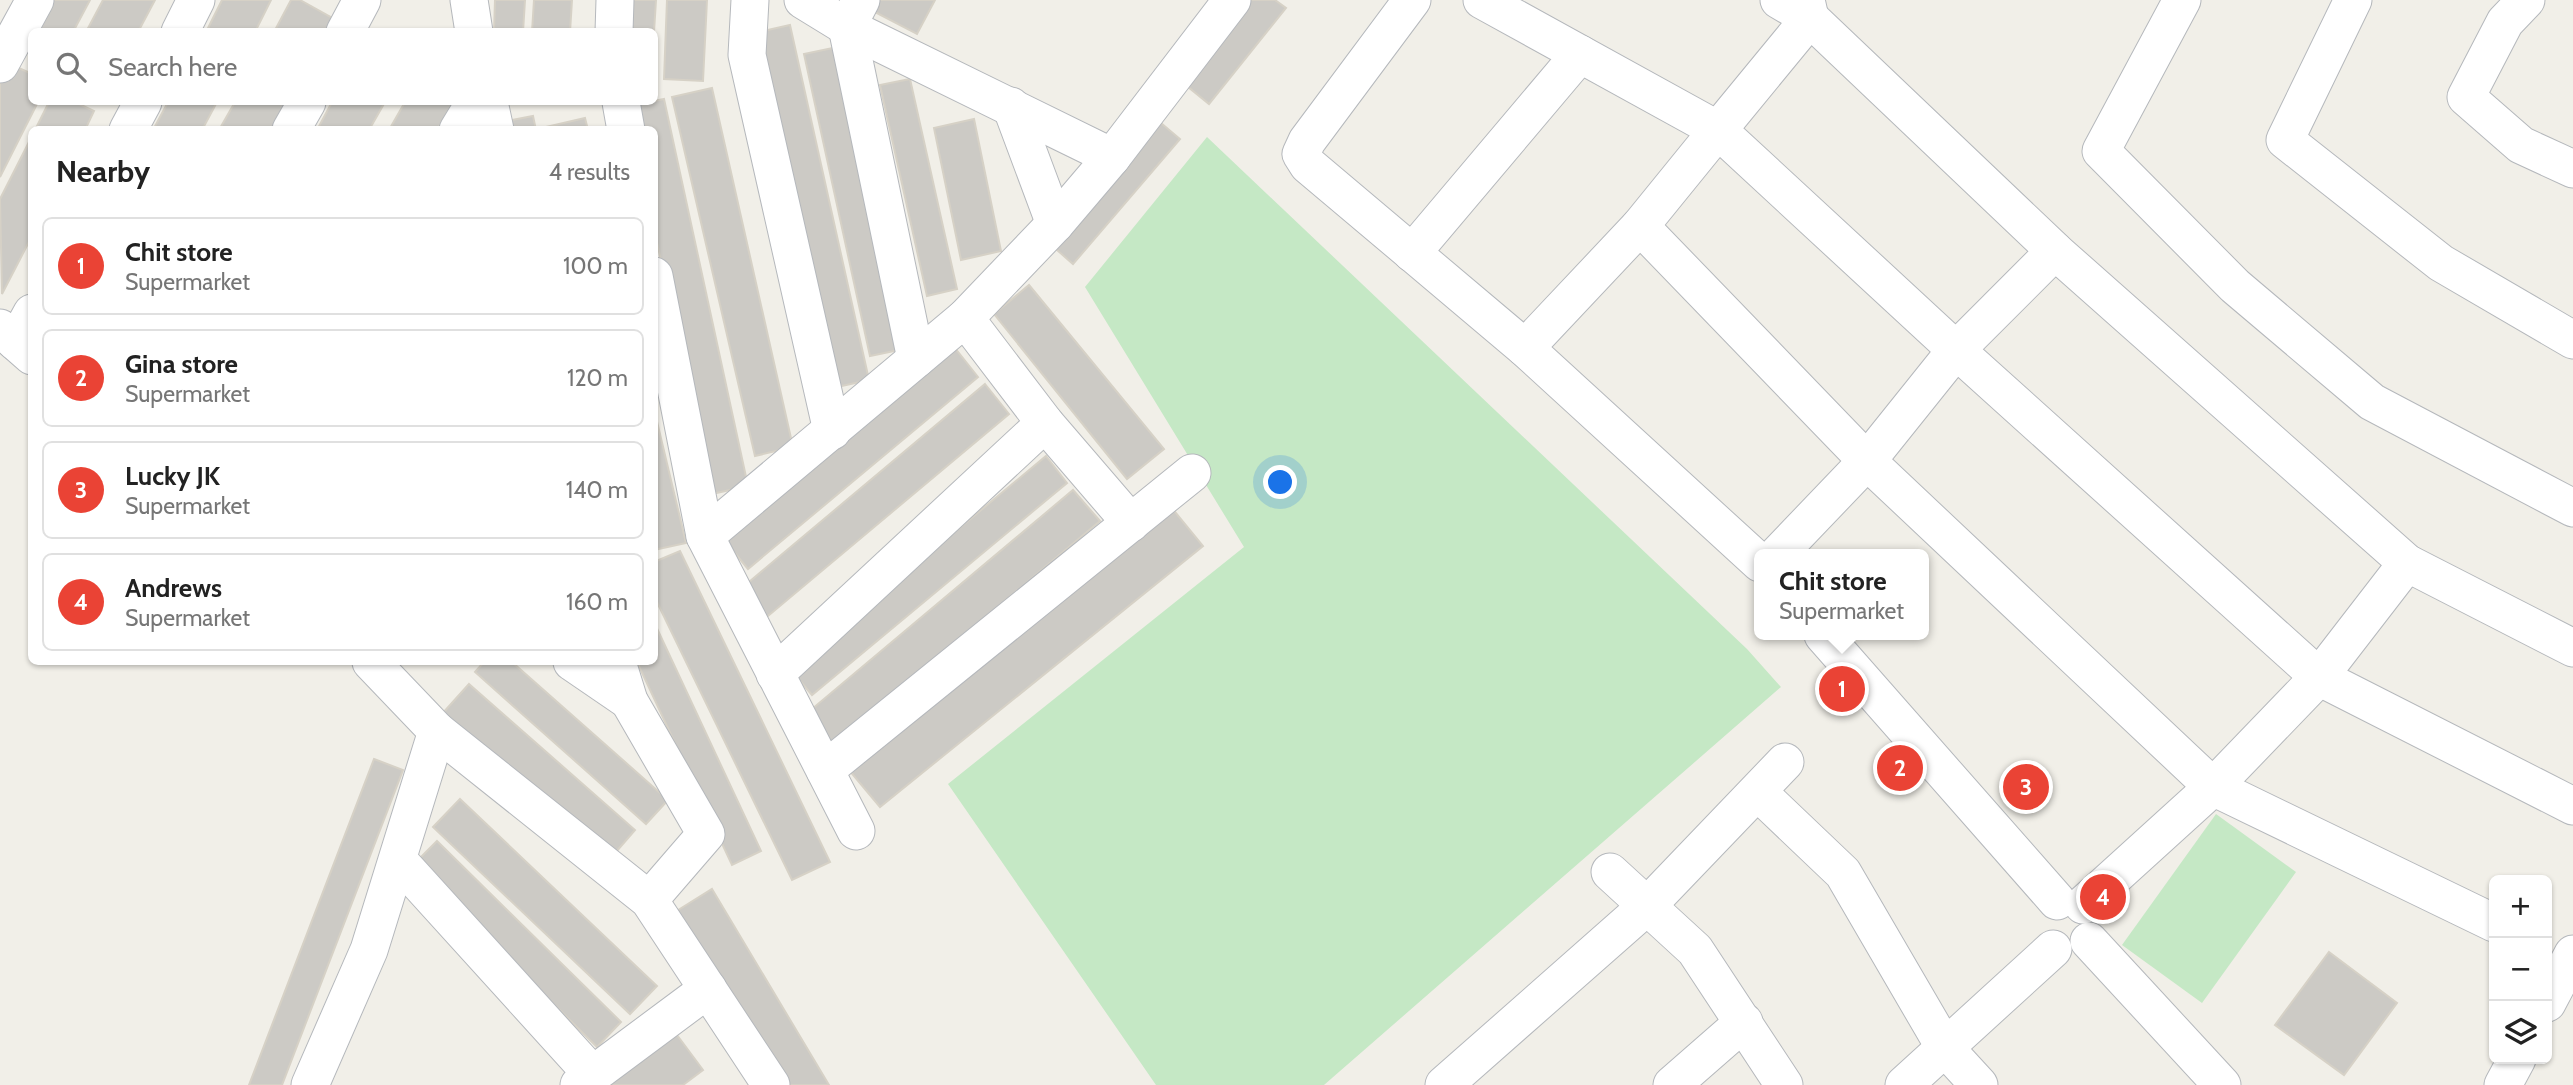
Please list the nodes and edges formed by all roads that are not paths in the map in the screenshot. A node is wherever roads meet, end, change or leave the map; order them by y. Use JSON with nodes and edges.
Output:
{"nodes":[{"id":1,"x":35,"y":0,"type":"edge"},
{"id":2,"x":196,"y":0,"type":"edge"},
{"id":3,"x":362,"y":0,"type":"edge"},
{"id":4,"x":615,"y":0,"type":"edge"},
{"id":5,"x":750,"y":0,"type":"edge"},
{"id":6,"x":803,"y":0,"type":"edge"},
{"id":7,"x":1232,"y":0,"type":"edge"},
{"id":8,"x":1412,"y":0,"type":"edge"},
{"id":9,"x":1482,"y":0,"type":"edge"},
{"id":10,"x":1779,"y":0,"type":"edge"},
{"id":11,"x":2182,"y":0,"type":"edge"},
{"id":12,"x":2353,"y":0,"type":"edge"},
{"id":13,"x":2526,"y":0,"type":"edge"},
{"id":14,"x":1808,"y":9,"type":"edge"},
{"id":15,"x":854,"y":13,"type":"edge"},
{"id":16,"x":182,"y":28,"type":"edge"},
{"id":17,"x":347,"y":28,"type":"edge"},
{"id":18,"x":614,"y":28,"type":"edge"},
{"id":19,"x":1580,"y":54,"type":"junction"},
{"id":20,"x":0,"y":64,"type":"edge"},
{"id":21,"x":141,"y":105,"type":"edge"},
{"id":22,"x":305,"y":105,"type":"edge"},
{"id":23,"x":473,"y":105,"type":"edge"},
{"id":24,"x":490,"y":105,"type":"edge"},
{"id":25,"x":622,"y":105,"type":"edge"},
{"id":26,"x":1011,"y":106,"type":"junction"},
{"id":27,"x":130,"y":126,"type":"edge"},
{"id":28,"x":293,"y":126,"type":"edge"},
{"id":29,"x":460,"y":126,"type":"edge"},
{"id":30,"x":494,"y":126,"type":"edge"},
{"id":31,"x":625,"y":126,"type":"edge"},
{"id":32,"x":1718,"y":130,"type":"junction"},
{"id":33,"x":1112,"y":158,"type":"junction"},
{"id":34,"x":2573,"y":169,"type":"edge"},
{"id":35,"x":1055,"y":224,"type":"junction"},
{"id":36,"x":1640,"y":226,"type":"junction"},
{"id":37,"x":2055,"y":251,"type":"junction"},
{"id":38,"x":1412,"y":253,"type":"junction"},
{"id":39,"x":658,"y":296,"type":"edge"},
{"id":40,"x":965,"y":318,"type":"junction"},
{"id":41,"x":2573,"y":340,"type":"edge"},
{"id":42,"x":1525,"y":348,"type":"junction"},
{"id":43,"x":1956,"y":350,"type":"junction"},
{"id":44,"x":916,"y":359,"type":"junction"},
{"id":45,"x":1045,"y":423,"type":"junction"},
{"id":46,"x":832,"y":431,"type":"junction"},
{"id":47,"x":1867,"y":461,"type":"junction"},
{"id":48,"x":1192,"y":473,"type":"dead end"},
{"id":49,"x":2573,"y":508,"type":"edge"},
{"id":50,"x":1131,"y":523,"type":"junction"},
{"id":51,"x":705,"y":536,"type":"junction"},
{"id":52,"x":1783,"y":549,"type":"edge"},
{"id":53,"x":1754,"y":558,"type":"edge"},
{"id":54,"x":2407,"y":563,"type":"junction"},
{"id":55,"x":1828,"y":640,"type":"edge"},
{"id":56,"x":2573,"y":648,"type":"edge"},
{"id":57,"x":374,"y":665,"type":"edge"},
{"id":58,"x":576,"y":665,"type":"edge"},
{"id":59,"x":618,"y":665,"type":"edge"},
{"id":60,"x":775,"y":674,"type":"junction"},
{"id":61,"x":2319,"y":677,"type":"junction"},
{"id":62,"x":629,"y":701,"type":"junction"},
{"id":63,"x":437,"y":731,"type":"junction"},
{"id":64,"x":1785,"y":762,"type":"dead end"},
{"id":65,"x":825,"y":770,"type":"junction"},
{"id":66,"x":2213,"y":787,"type":"junction"},
{"id":67,"x":1759,"y":793,"type":"junction"},
{"id":68,"x":2573,"y":806,"type":"edge"},
{"id":69,"x":856,"y":831,"type":"dead end"},
{"id":70,"x":398,"y":860,"type":"junction"},
{"id":71,"x":1610,"y":872,"type":"dead end"},
{"id":72,"x":649,"y":900,"type":"junction"},
{"id":73,"x":2070,"y":903,"type":"junction"},
{"id":74,"x":1647,"y":906,"type":"junction"},
{"id":75,"x":2489,"y":921,"type":"edge"},
{"id":76,"x":2089,"y":941,"type":"junction"},
{"id":77,"x":2053,"y":949,"type":"junction"},
{"id":78,"x":2563,"y":954,"type":"edge"},
{"id":79,"x":708,"y":989,"type":"junction"},
{"id":80,"x":2548,"y":1001,"type":"edge"},
{"id":81,"x":1744,"y":1022,"type":"junction"},
{"id":82,"x":1945,"y":1048,"type":"junction"},
{"id":83,"x":2514,"y":1064,"type":"edge"},
{"id":84,"x":585,"y":1080,"type":"edge"},
{"id":85,"x":310,"y":1085,"type":"edge"},
{"id":86,"x":771,"y":1085,"type":"edge"},
{"id":87,"x":1444,"y":1085,"type":"edge"},
{"id":88,"x":1672,"y":1085,"type":"edge"},
{"id":89,"x":1784,"y":1085,"type":"edge"},
{"id":90,"x":1905,"y":1085,"type":"edge"},
{"id":91,"x":1979,"y":1085,"type":"edge"},
{"id":92,"x":2222,"y":1085,"type":"edge"},
{"id":93,"x":2503,"y":1085,"type":"edge"}],
"edges":[{"from":1,"to":20,"type":"street"},
{"from":2,"to":16,"type":"street"},
{"from":3,"to":17,"type":"street"},
{"from":4,"to":18,"type":"street"},
{"from":5,"to":46,"type":"street"},
{"from":6,"to":15,"type":"street"},
{"from":7,"to":33,"type":"street"},
{"from":8,"to":38,"type":"street"},
{"from":9,"to":19,"type":"street"},
{"from":10,"to":14,"type":"street"},
{"from":11,"to":49,"type":"street"},
{"from":12,"to":41,"type":"street"},
{"from":13,"to":34,"type":"street"},
{"from":14,"to":32,"type":"street"},
{"from":14,"to":37,"type":"street"},
{"from":15,"to":26,"type":"street"},
{"from":15,"to":44,"type":"street"},
{"from":19,"to":32,"type":"street"},
{"from":19,"to":38,"type":"street"},
{"from":21,"to":27,"type":"street"},
{"from":22,"to":28,"type":"street"},
{"from":23,"to":29,"type":"street"},
{"from":24,"to":30,"type":"street"},
{"from":25,"to":31,"type":"street"},
{"from":26,"to":33,"type":"street"},
{"from":26,"to":35,"type":"street"},
{"from":32,"to":36,"type":"street"},
{"from":32,"to":43,"type":"street"},
{"from":33,"to":35,"type":"street"},
{"from":35,"to":40,"type":"street"},
{"from":36,"to":42,"type":"street"},
{"from":36,"to":47,"type":"street"},
{"from":37,"to":43,"type":"street"},
{"from":37,"to":54,"type":"street"},
{"from":38,"to":42,"type":"street"},
{"from":39,"to":51,"type":"street"},
{"from":40,"to":44,"type":"street"},
{"from":40,"to":45,"type":"street"},
{"from":42,"to":53,"type":"street"},
{"from":43,"to":47,"type":"street"},
{"from":43,"to":61,"type":"street"},
{"from":44,"to":46,"type":"street"},
{"from":45,"to":50,"type":"street"},
{"from":45,"to":60,"type":"street"},
{"from":46,"to":51,"type":"street"},
{"from":47,"to":52,"type":"street"},
{"from":47,"to":66,"type":"street"},
{"from":48,"to":50,"type":"street"},
{"from":50,"to":65,"type":"street"},
{"from":51,"to":60,"type":"street"},
{"from":54,"to":56,"type":"street"},
{"from":54,"to":61,"type":"street"},
{"from":55,"to":73,"type":"street"},
{"from":57,"to":63,"type":"street"},
{"from":58,"to":62,"type":"street"},
{"from":59,"to":62,"type":"street"},
{"from":60,"to":65,"type":"street"},
{"from":61,"to":66,"type":"street"},
{"from":61,"to":68,"type":"street"},
{"from":62,"to":72,"type":"street"},
{"from":63,"to":70,"type":"street"},
{"from":63,"to":72,"type":"street"},
{"from":64,"to":67,"type":"street"},
{"from":65,"to":69,"type":"street"},
{"from":66,"to":73,"type":"street"},
{"from":66,"to":75,"type":"street"},
{"from":67,"to":74,"type":"street"},
{"from":67,"to":82,"type":"street"},
{"from":70,"to":84,"type":"street"},
{"from":70,"to":85,"type":"street"},
{"from":71,"to":74,"type":"street"},
{"from":72,"to":79,"type":"street"},
{"from":73,"to":76,"type":"street"},
{"from":73,"to":77,"type":"street"},
{"from":74,"to":81,"type":"street"},
{"from":74,"to":87,"type":"street"},
{"from":76,"to":77,"type":"street"},
{"from":76,"to":92,"type":"street"},
{"from":77,"to":82,"type":"street"},
{"from":78,"to":80,"type":"street"},
{"from":79,"to":84,"type":"street"},
{"from":79,"to":86,"type":"street"},
{"from":81,"to":88,"type":"street"},
{"from":81,"to":89,"type":"street"},
{"from":82,"to":90,"type":"street"},
{"from":82,"to":91,"type":"street"},
{"from":83,"to":93,"type":"street"}]}
